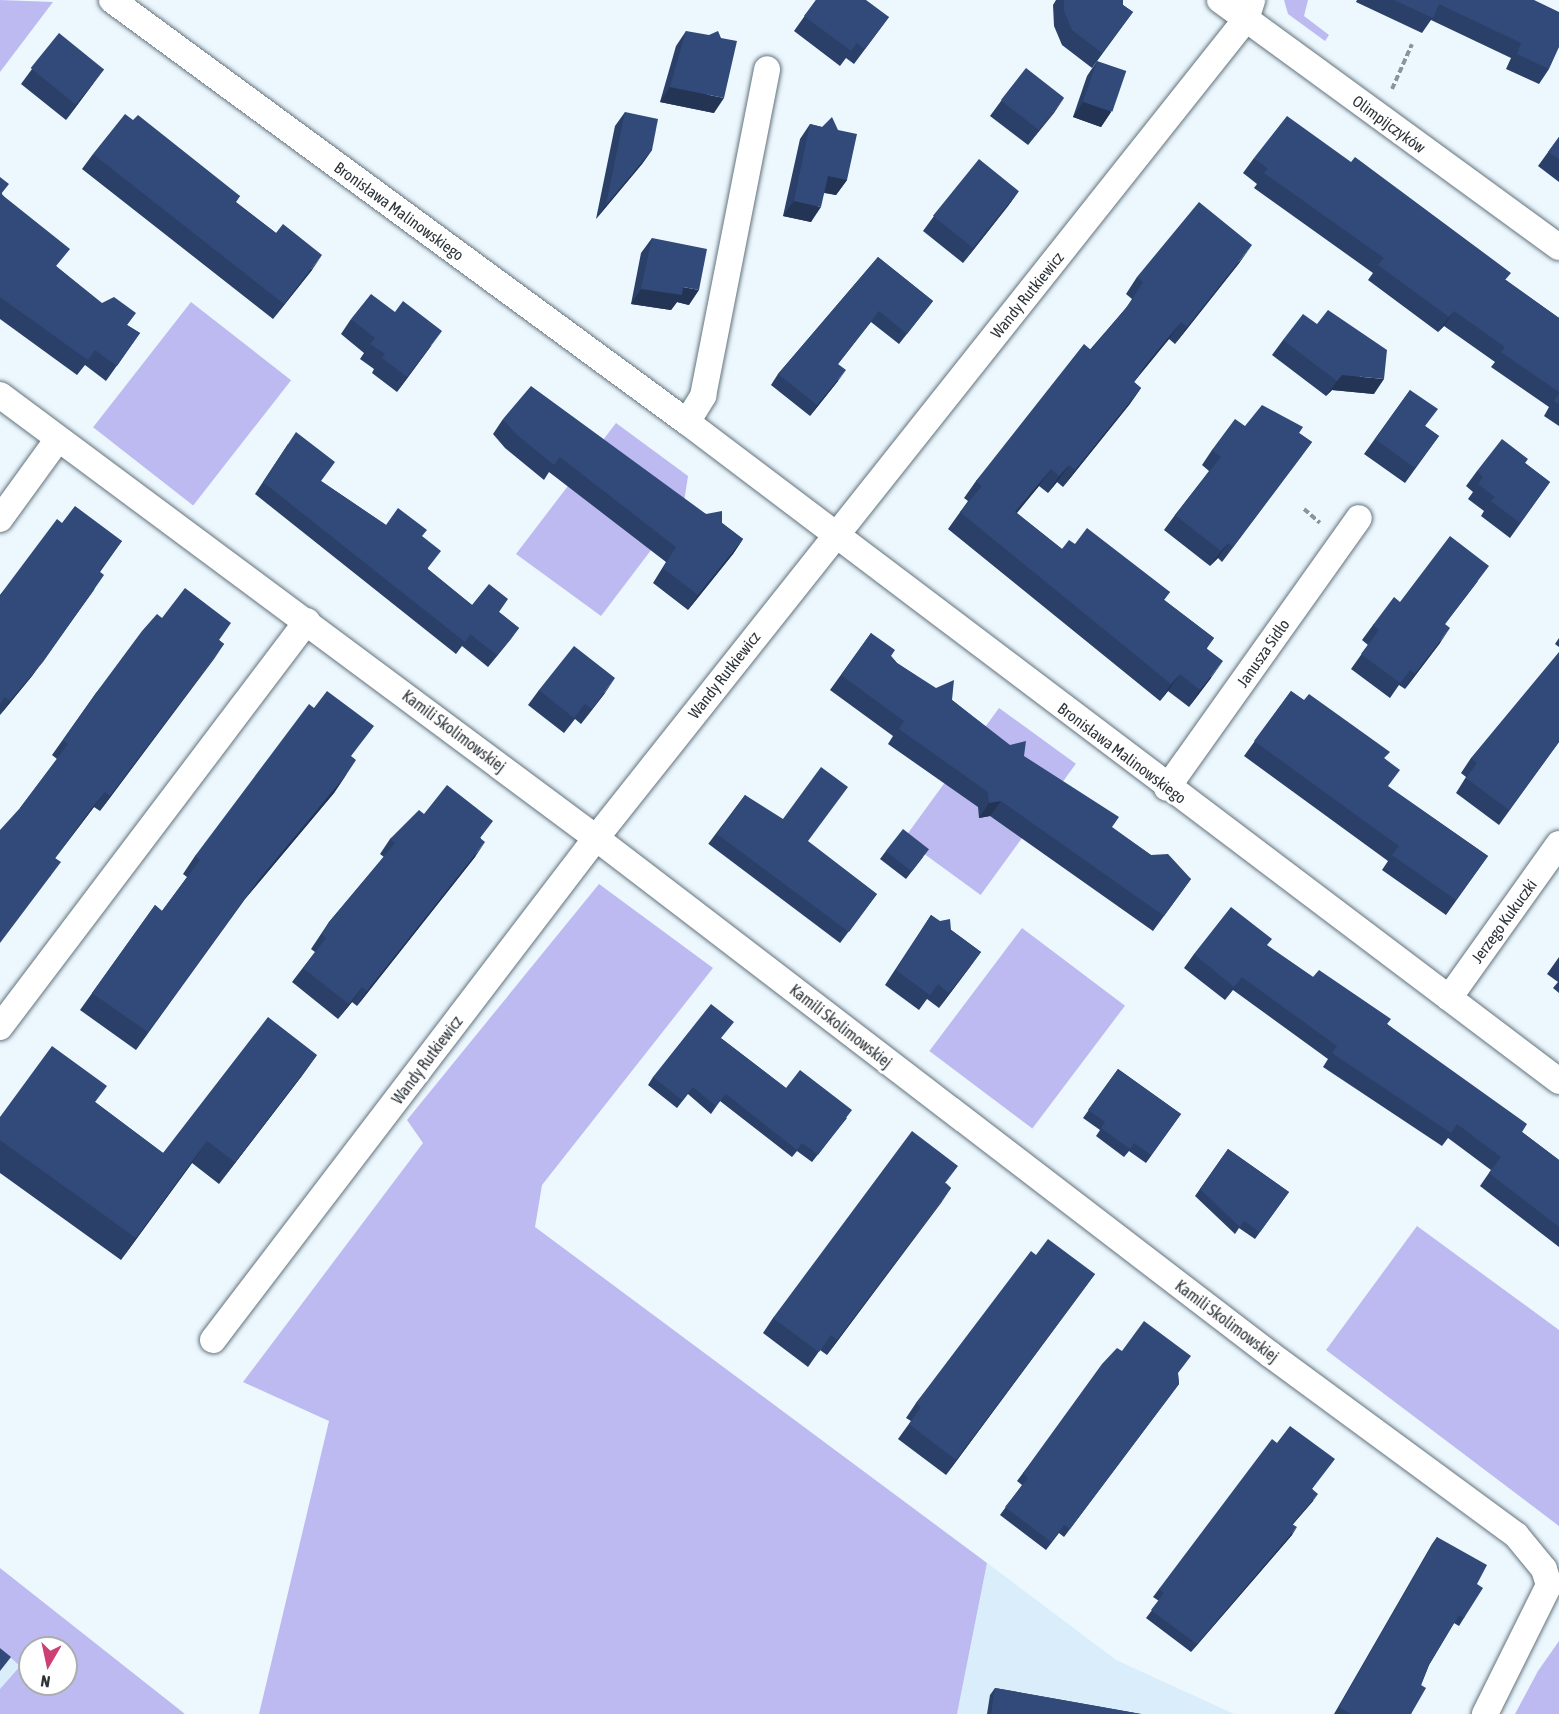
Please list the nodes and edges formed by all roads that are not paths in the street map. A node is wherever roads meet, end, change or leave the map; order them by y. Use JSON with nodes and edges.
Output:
{"nodes":[{"id":1,"x":112,"y":0,"type":"edge"},
{"id":2,"x":1220,"y":0,"type":"edge"},
{"id":3,"x":1249,"y":9,"type":"edge"},
{"id":4,"x":767,"y":69,"type":"dead end"},
{"id":5,"x":1559,"y":247,"type":"edge"},
{"id":6,"x":0,"y":395,"type":"edge"},
{"id":7,"x":687,"y":422,"type":"junction"},
{"id":8,"x":58,"y":439,"type":"junction"},
{"id":9,"x":1359,"y":518,"type":"dead end"},
{"id":10,"x":0,"y":519,"type":"edge"},
{"id":11,"x":836,"y":534,"type":"junction"},
{"id":12,"x":307,"y":621,"type":"junction"},
{"id":13,"x":1167,"y":788,"type":"junction"},
{"id":14,"x":596,"y":838,"type":"junction"},
{"id":15,"x":1559,"y":844,"type":"edge"},
{"id":16,"x":1449,"y":998,"type":"junction"},
{"id":17,"x":0,"y":1028,"type":"edge"},
{"id":18,"x":1559,"y":1080,"type":"edge"},
{"id":19,"x":213,"y":1340,"type":"dead end"},
{"id":20,"x":1485,"y":1714,"type":"edge"}],
"edges":[{"from":1,"to":7,"type":"street","name":"Bronisława Malinowskiego"},
{"from":2,"to":3,"type":"street","name":"Olimpijczyków"},
{"from":3,"to":5,"type":"street","name":"Olimpijczyków"},
{"from":3,"to":11,"type":"street","name":"Wandy Rutkiewicz"},
{"from":4,"to":7,"type":"street"},
{"from":6,"to":8,"type":"street","name":"Kamili Skolimowskiej"},
{"from":7,"to":11,"type":"street","name":"Bronisława Malinowskiego"},
{"from":8,"to":10,"type":"street"},
{"from":8,"to":12,"type":"street","name":"Kamili Skolimowskiej"},
{"from":9,"to":13,"type":"street","name":"Janusza Sidło"},
{"from":11,"to":13,"type":"street","name":"Bronisława Malinowskiego"},
{"from":11,"to":14,"type":"street","name":"Wandy Rutkiewicz"},
{"from":12,"to":14,"type":"street","name":"Kamili Skolimowskiej"},
{"from":12,"to":17,"type":"street"},
{"from":13,"to":16,"type":"street","name":"Bronisława Malinowskiego"},
{"from":14,"to":19,"type":"street","name":"Wandy Rutkiewicz"},
{"from":14,"to":20,"type":"street","name":"Kamili Skolimowskiej"},
{"from":15,"to":16,"type":"street","name":"Jerzego Kukuczki"},
{"from":16,"to":18,"type":"street","name":"Bronisława Malinowskiego"}]}
